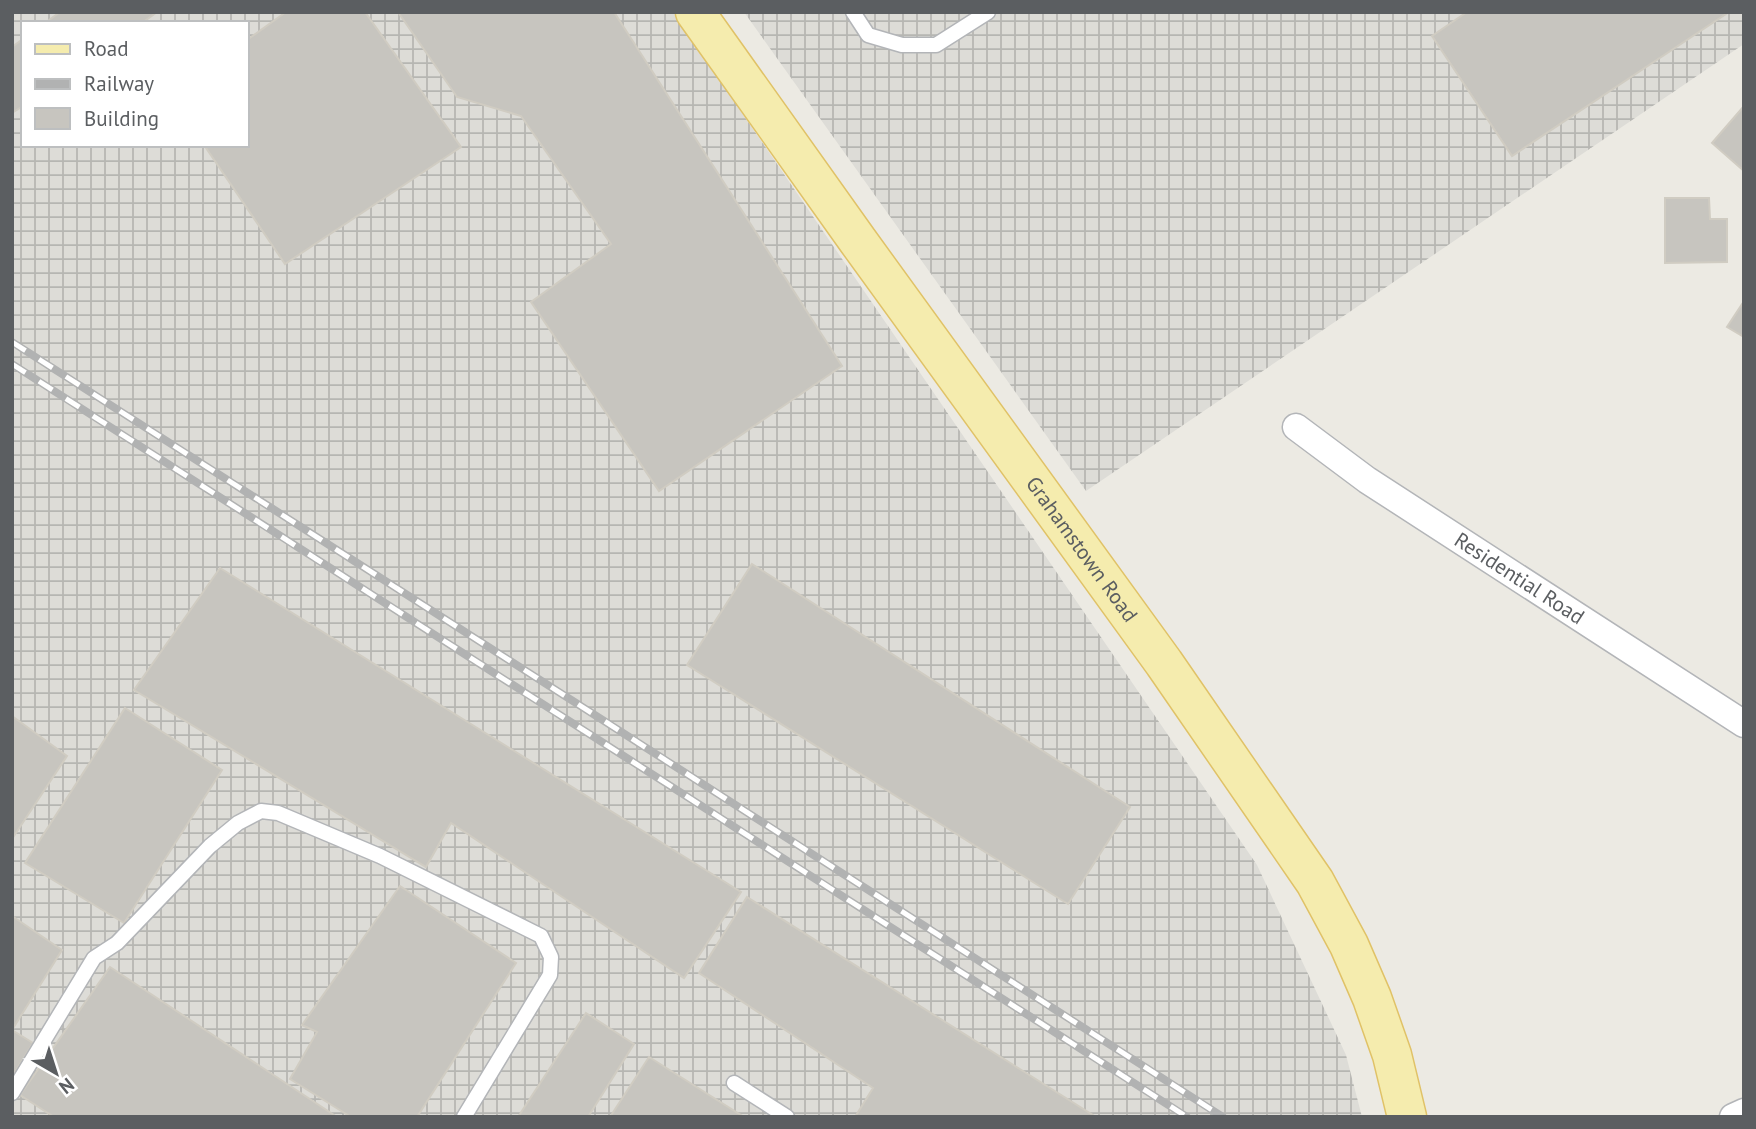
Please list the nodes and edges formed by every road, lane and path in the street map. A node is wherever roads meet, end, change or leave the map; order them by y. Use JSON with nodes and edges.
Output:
{"nodes":[{"id":1,"x":695,"y":12,"type":"edge"},
{"id":2,"x":853,"y":12,"type":"edge"},
{"id":3,"x":988,"y":12,"type":"edge"},
{"id":4,"x":1296,"y":427,"type":"dead end"},
{"id":5,"x":1744,"y":724,"type":"edge"},
{"id":6,"x":734,"y":1083,"type":"dead end"},
{"id":7,"x":12,"y":1093,"type":"edge"},
{"id":8,"x":1744,"y":1112,"type":"edge"},
{"id":9,"x":464,"y":1117,"type":"edge"},
{"id":10,"x":787,"y":1117,"type":"edge"},
{"id":11,"x":1407,"y":1117,"type":"edge"},
{"id":12,"x":1733,"y":1117,"type":"edge"}],
"edges":[{"from":1,"to":11,"type":"main road","name":"Grahamstown Road"},
{"from":2,"to":3,"type":"lane"},
{"from":4,"to":5,"type":"street","name":"Residential Road"},
{"from":6,"to":10,"type":"lane"},
{"from":7,"to":9,"type":"lane"},
{"from":8,"to":12,"type":"street"}]}
